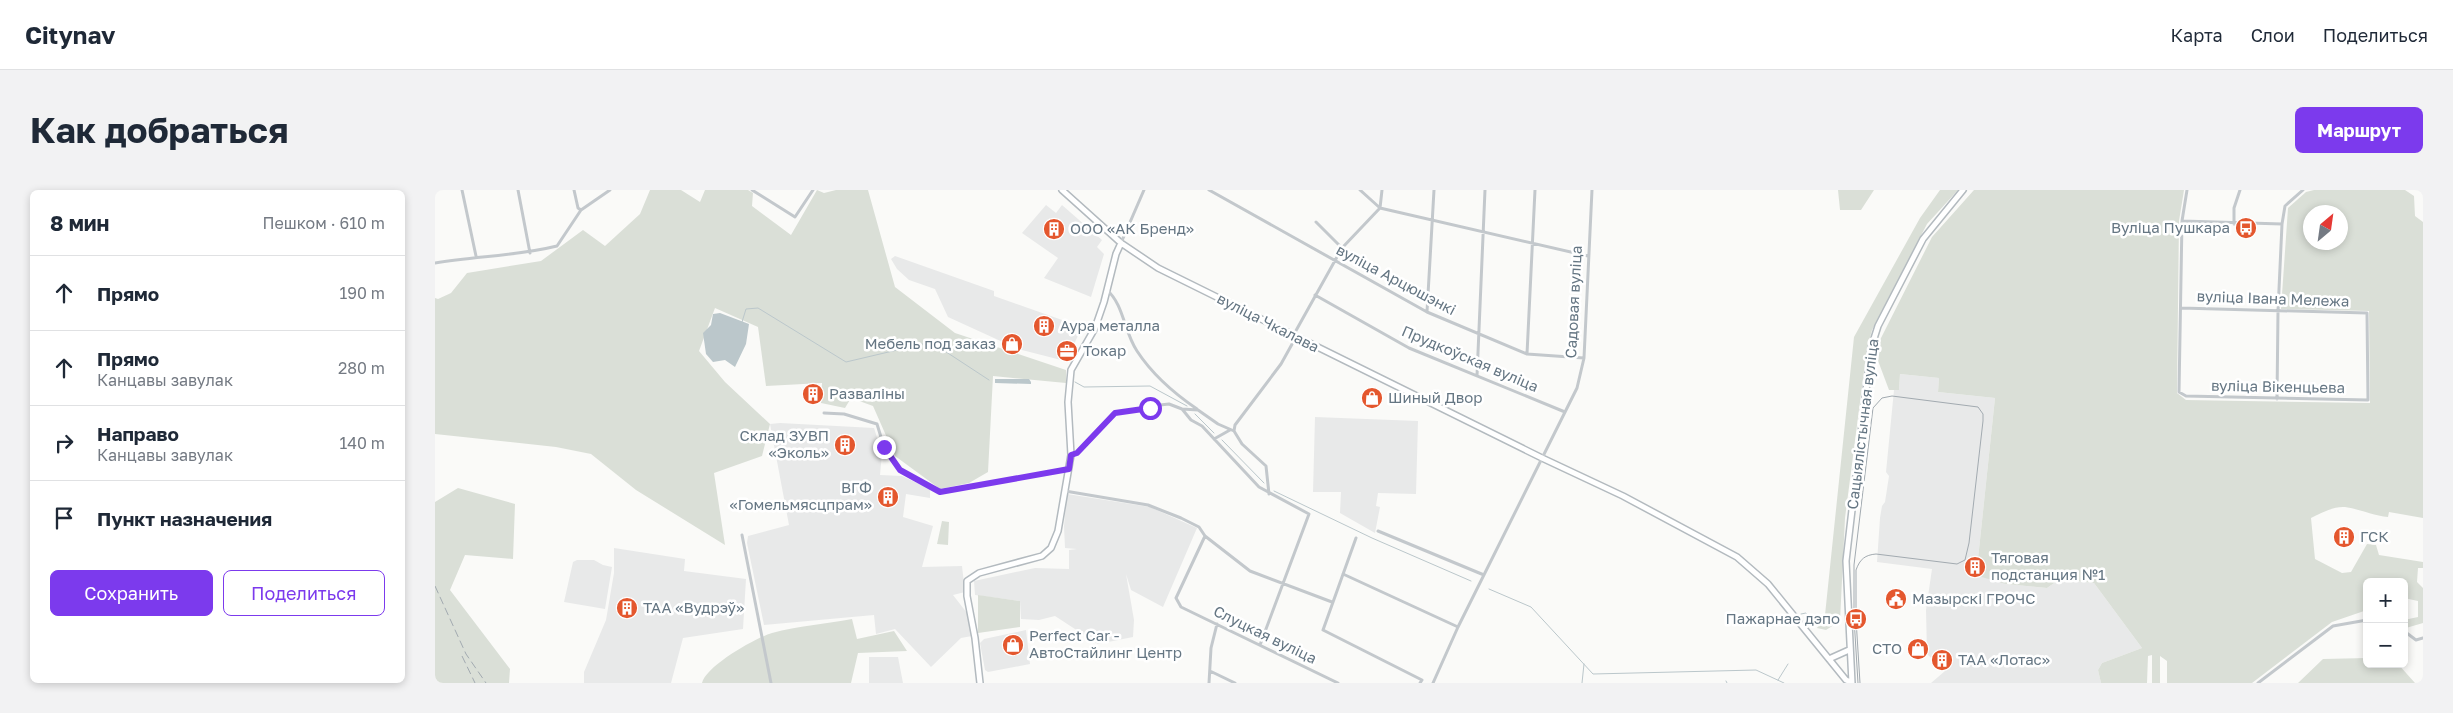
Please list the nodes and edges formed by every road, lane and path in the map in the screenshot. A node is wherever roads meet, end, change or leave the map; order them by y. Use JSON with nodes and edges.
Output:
{"nodes":[{"id":1,"x":462,"y":190,"type":"edge"},
{"id":2,"x":518,"y":190,"type":"edge"},
{"id":3,"x":574,"y":190,"type":"edge"},
{"id":4,"x":610,"y":190,"type":"edge"},
{"id":5,"x":753,"y":190,"type":"edge"},
{"id":6,"x":813,"y":190,"type":"edge"},
{"id":7,"x":1062,"y":190,"type":"edge"},
{"id":8,"x":1144,"y":190,"type":"edge"},
{"id":9,"x":1209,"y":190,"type":"edge"},
{"id":10,"x":1360,"y":190,"type":"edge"},
{"id":11,"x":1380,"y":190,"type":"edge"},
{"id":12,"x":1434,"y":190,"type":"edge"},
{"id":13,"x":1485,"y":190,"type":"edge"},
{"id":14,"x":1535,"y":190,"type":"edge"},
{"id":15,"x":1592,"y":190,"type":"edge"},
{"id":16,"x":1963,"y":190,"type":"edge"},
{"id":17,"x":2187,"y":190,"type":"edge"},
{"id":18,"x":2240,"y":190,"type":"edge"},
{"id":19,"x":2303,"y":190,"type":"edge"},
{"id":20,"x":1379,"y":208,"type":"junction"},
{"id":21,"x":581,"y":210,"type":"junction"},
{"id":22,"x":1432,"y":220,"type":"junction"},
{"id":23,"x":1316,"y":222,"type":"dead end"},
{"id":24,"x":2182,"y":222,"type":"junction"},
{"id":25,"x":2234,"y":224,"type":"junction"},
{"id":26,"x":2282,"y":224,"type":"junction"},
{"id":27,"x":1482,"y":230,"type":"junction"},
{"id":28,"x":1533,"y":242,"type":"junction"},
{"id":29,"x":1121,"y":243,"type":"junction"},
{"id":30,"x":1342,"y":248,"type":"junction"},
{"id":31,"x":530,"y":253,"type":"junction"},
{"id":32,"x":475,"y":256,"type":"junction"},
{"id":33,"x":1588,"y":256,"type":"junction"},
{"id":34,"x":1336,"y":261,"type":"junction"},
{"id":35,"x":435,"y":263,"type":"edge"},
{"id":36,"x":1107,"y":289,"type":"junction"},
{"id":37,"x":1315,"y":295,"type":"junction"},
{"id":38,"x":2181,"y":308,"type":"junction"},
{"id":39,"x":2278,"y":311,"type":"junction"},
{"id":40,"x":1427,"y":312,"type":"junction"},
{"id":41,"x":1478,"y":334,"type":"junction"},
{"id":42,"x":1294,"y":336,"type":"junction"},
{"id":43,"x":1527,"y":354,"type":"junction"},
{"id":44,"x":1584,"y":358,"type":"junction"},
{"id":45,"x":1477,"y":376,"type":"junction"},
{"id":46,"x":2277,"y":399,"type":"junction"},
{"id":47,"x":2368,"y":400,"type":"joint"},
{"id":48,"x":1181,"y":409,"type":"junction"},
{"id":49,"x":1198,"y":410,"type":"junction"},
{"id":50,"x":1565,"y":412,"type":"junction"},
{"id":51,"x":824,"y":413,"type":"dead end"},
{"id":52,"x":1232,"y":430,"type":"junction"},
{"id":53,"x":1214,"y":439,"type":"junction"},
{"id":54,"x":1071,"y":455,"type":"junction"},
{"id":55,"x":1542,"y":458,"type":"junction"},
{"id":56,"x":1069,"y":469,"type":"junction"},
{"id":57,"x":1065,"y":491,"type":"junction"},
{"id":58,"x":1269,"y":494,"type":"junction"},
{"id":59,"x":1378,"y":531,"type":"dead end"},
{"id":60,"x":743,"y":535,"type":"dead end"},
{"id":61,"x":1205,"y":536,"type":"junction"},
{"id":62,"x":1356,"y":538,"type":"dead end"},
{"id":63,"x":1343,"y":574,"type":"junction"},
{"id":64,"x":1484,"y":575,"type":"junction"},
{"id":65,"x":1284,"y":584,"type":"junction"},
{"id":66,"x":1332,"y":602,"type":"junction"},
{"id":67,"x":2363,"y":621,"type":"edge"},
{"id":68,"x":1217,"y":624,"type":"junction"},
{"id":69,"x":1458,"y":627,"type":"junction"},
{"id":70,"x":2408,"y":634,"type":"edge"},
{"id":71,"x":2423,"y":638,"type":"edge"},
{"id":72,"x":1261,"y":643,"type":"junction"},
{"id":73,"x":1849,"y":650,"type":"junction"},
{"id":74,"x":1829,"y":659,"type":"junction"},
{"id":75,"x":1210,"y":671,"type":"junction"},
{"id":76,"x":1421,"y":682,"type":"edge"},
{"id":77,"x":1851,"y":682,"type":"edge"},
{"id":78,"x":771,"y":683,"type":"edge"},
{"id":79,"x":980,"y":683,"type":"edge"},
{"id":80,"x":1209,"y":683,"type":"edge"},
{"id":81,"x":1235,"y":683,"type":"edge"},
{"id":82,"x":1338,"y":683,"type":"edge"},
{"id":83,"x":1433,"y":683,"type":"edge"},
{"id":84,"x":2258,"y":683,"type":"edge"}],
"edges":[{"from":1,"to":32,"type":"street"},
{"from":2,"to":31,"type":"street"},
{"from":3,"to":21,"type":"street"},
{"from":4,"to":21,"type":"street"},
{"from":5,"to":6,"type":"street"},
{"from":7,"to":29,"type":"main road","name":"вуліца Чкалава"},
{"from":8,"to":29,"type":"street"},
{"from":9,"to":34,"type":"street","name":"вуліца Арцюшэнкі"},
{"from":10,"to":20,"type":"street"},
{"from":11,"to":20,"type":"street"},
{"from":12,"to":22,"type":"street"},
{"from":13,"to":27,"type":"street"},
{"from":14,"to":28,"type":"street"},
{"from":15,"to":33,"type":"street","name":"Садовая вуліца"},
{"from":16,"to":73,"type":"main road","name":"Сацыялістычная вуліца"},
{"from":17,"to":24,"type":"street"},
{"from":18,"to":25,"type":"street"},
{"from":19,"to":26,"type":"street"},
{"from":20,"to":22,"type":"street"},
{"from":20,"to":30,"type":"street"},
{"from":21,"to":31,"type":"street"},
{"from":22,"to":27,"type":"street"},
{"from":22,"to":40,"type":"street"},
{"from":23,"to":30,"type":"street"},
{"from":24,"to":25,"type":"street"},
{"from":24,"to":38,"type":"street"},
{"from":25,"to":26,"type":"street"},
{"from":26,"to":39,"type":"street"},
{"from":27,"to":28,"type":"street"},
{"from":27,"to":41,"type":"street"},
{"from":28,"to":33,"type":"street"},
{"from":28,"to":43,"type":"street"},
{"from":29,"to":36,"type":"main road"},
{"from":29,"to":42,"type":"main road","name":"вуліца Чкалава"},
{"from":30,"to":34,"type":"street"},
{"from":31,"to":32,"type":"street"},
{"from":32,"to":35,"type":"street"},
{"from":33,"to":44,"type":"street","name":"Садовая вуліца"},
{"from":34,"to":37,"type":"street"},
{"from":34,"to":40,"type":"street","name":"вуліца Арцюшэнкі"},
{"from":36,"to":49,"type":"street"},
{"from":36,"to":54,"type":"main road"},
{"from":37,"to":42,"type":"street"},
{"from":37,"to":45,"type":"street","name":"Прудкоўская вуліца"},
{"from":38,"to":39,"type":"street","name":"вуліца Івана Мележа"},
{"from":38,"to":46,"type":"street","name":"вуліца Вікенцьева"},
{"from":39,"to":46,"type":"street"},
{"from":39,"to":47,"type":"street","name":"вуліца Івана Мележа"},
{"from":40,"to":41,"type":"street","name":"вуліца Арцюшэнкі"},
{"from":41,"to":43,"type":"street","name":"вуліца Арцюшэнкі"},
{"from":41,"to":45,"type":"street"},
{"from":42,"to":52,"type":"street"},
{"from":42,"to":55,"type":"main road","name":"вуліца Чкалава"},
{"from":43,"to":44,"type":"street","name":"вуліца Арцюшэнкі"},
{"from":44,"to":50,"type":"street","name":"Садовая вуліца"},
{"from":45,"to":50,"type":"street","name":"Прудкоўская вуліца"},
{"from":46,"to":47,"type":"street","name":"вуліца Вікенцьева"},
{"from":48,"to":49,"type":"street"},
{"from":48,"to":53,"type":"street"},
{"from":48,"to":54,"type":"street"},
{"from":49,"to":52,"type":"street"},
{"from":50,"to":55,"type":"street","name":"Садовая вуліца"},
{"from":51,"to":56,"type":"street"},
{"from":52,"to":53,"type":"street"},
{"from":52,"to":58,"type":"street"},
{"from":53,"to":58,"type":"street"},
{"from":54,"to":56,"type":"main road"},
{"from":55,"to":64,"type":"street","name":"Садовая вуліца"},
{"from":55,"to":74,"type":"main road","name":"вуліца Чкалава"},
{"from":56,"to":57,"type":"main road"},
{"from":57,"to":61,"type":"street"},
{"from":57,"to":79,"type":"main road"},
{"from":58,"to":65,"type":"street"},
{"from":59,"to":64,"type":"street"},
{"from":60,"to":78,"type":"street"},
{"from":61,"to":65,"type":"street"},
{"from":61,"to":68,"type":"street","name":"Слуцкая вуліца"},
{"from":62,"to":63,"type":"street"},
{"from":63,"to":66,"type":"street"},
{"from":63,"to":69,"type":"street"},
{"from":64,"to":69,"type":"street","name":"Садовая вуліца"},
{"from":65,"to":66,"type":"street"},
{"from":65,"to":72,"type":"street"},
{"from":66,"to":76,"type":"street"},
{"from":67,"to":84,"type":"street"},
{"from":68,"to":72,"type":"street","name":"Слуцкая вуліца"},
{"from":68,"to":75,"type":"street"},
{"from":69,"to":83,"type":"street","name":"Садовая вуліца"},
{"from":70,"to":71,"type":"street"},
{"from":72,"to":82,"type":"street","name":"Слуцкая вуліца"},
{"from":73,"to":74,"type":"main road"},
{"from":73,"to":77,"type":"main road","name":"Сацыялістычная вуліца"},
{"from":74,"to":77,"type":"main road","name":"вуліца Чкалава"},
{"from":75,"to":80,"type":"street"},
{"from":75,"to":81,"type":"street"}]}
